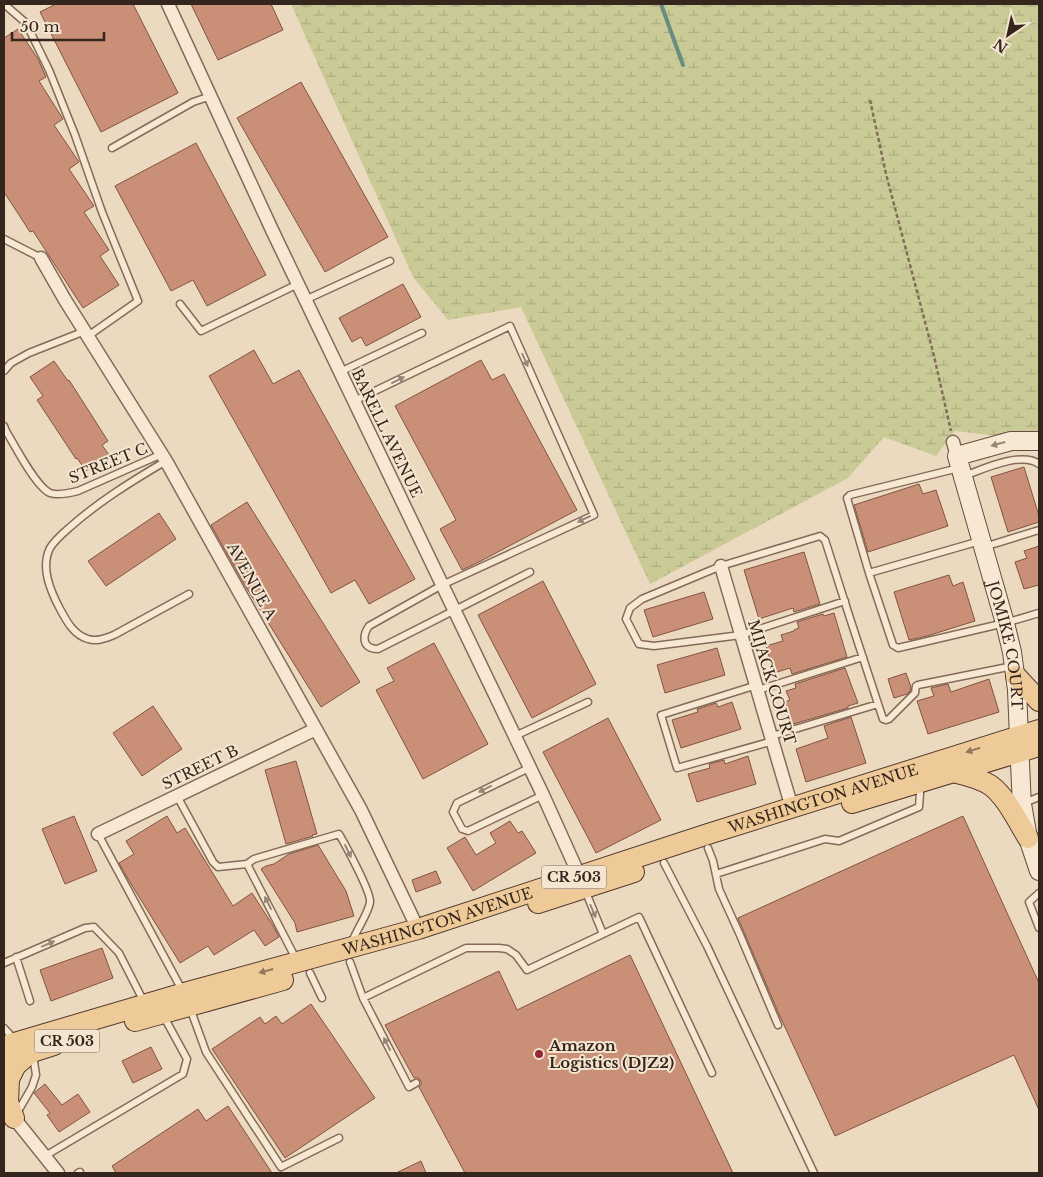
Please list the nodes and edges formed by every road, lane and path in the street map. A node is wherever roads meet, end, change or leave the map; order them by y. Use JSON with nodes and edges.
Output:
{"nodes":[{"id":1,"x":4,"y":4,"type":"edge"},
{"id":2,"x":168,"y":4,"type":"edge"},
{"id":3,"x":211,"y":96,"type":"junction"},
{"id":4,"x":870,"y":100,"type":"dead end"},
{"id":5,"x":112,"y":148,"type":"dead end"},
{"id":6,"x":4,"y":239,"type":"edge"},
{"id":7,"x":41,"y":258,"type":"joint"},
{"id":8,"x":390,"y":261,"type":"dead end"},
{"id":9,"x":298,"y":284,"type":"junction"},
{"id":10,"x":305,"y":300,"type":"junction"},
{"id":11,"x":180,"y":304,"type":"dead end"},
{"id":12,"x":422,"y":333,"type":"dead end"},
{"id":13,"x":87,"y":334,"type":"junction"},
{"id":14,"x":4,"y":371,"type":"edge"},
{"id":15,"x":340,"y":372,"type":"junction"},
{"id":16,"x":354,"y":401,"type":"junction"},
{"id":17,"x":4,"y":426,"type":"edge"},
{"id":18,"x":1039,"y":441,"type":"edge"},
{"id":19,"x":164,"y":457,"type":"junction"},
{"id":20,"x":958,"y":460,"type":"junction"},
{"id":21,"x":1039,"y":464,"type":"edge"},
{"id":22,"x":1039,"y":530,"type":"edge"},
{"id":23,"x":982,"y":544,"type":"junction"},
{"id":24,"x":721,"y":566,"type":"junction"},
{"id":25,"x":530,"y":572,"type":"dead end"},
{"id":26,"x":869,"y":573,"type":"junction"},
{"id":27,"x":442,"y":585,"type":"junction"},
{"id":28,"x":189,"y":594,"type":"dead end"},
{"id":29,"x":845,"y":600,"type":"junction"},
{"id":30,"x":454,"y":611,"type":"junction"},
{"id":31,"x":1039,"y":613,"type":"edge"},
{"id":32,"x":1005,"y":623,"type":"junction"},
{"id":33,"x":742,"y":635,"type":"junction"},
{"id":34,"x":863,"y":657,"type":"junction"},
{"id":35,"x":1015,"y":671,"type":"junction"},
{"id":36,"x":757,"y":688,"type":"junction"},
{"id":37,"x":1039,"y":701,"type":"edge"},
{"id":38,"x":588,"y":702,"type":"dead end"},
{"id":39,"x":878,"y":704,"type":"junction"},
{"id":40,"x":316,"y":729,"type":"junction"},
{"id":41,"x":1039,"y":730,"type":"edge"},
{"id":42,"x":514,"y":736,"type":"junction"},
{"id":43,"x":772,"y":739,"type":"junction"},
{"id":44,"x":1019,"y":744,"type":"junction"},
{"id":45,"x":1039,"y":746,"type":"edge"},
{"id":46,"x":529,"y":768,"type":"junction"},
{"id":47,"x":953,"y":772,"type":"junction"},
{"id":48,"x":917,"y":783,"type":"junction"},
{"id":49,"x":543,"y":795,"type":"junction"},
{"id":50,"x":177,"y":796,"type":"junction"},
{"id":51,"x":1039,"y":797,"type":"edge"},
{"id":52,"x":1022,"y":804,"type":"junction"},
{"id":53,"x":792,"y":808,"type":"junction"},
{"id":54,"x":98,"y":834,"type":"joint"},
{"id":55,"x":1033,"y":844,"type":"edge"},
{"id":56,"x":708,"y":848,"type":"junction"},
{"id":57,"x":664,"y":863,"type":"junction"},
{"id":58,"x":247,"y":864,"type":"junction"},
{"id":59,"x":1039,"y":871,"type":"edge"},
{"id":60,"x":716,"y":874,"type":"junction"},
{"id":61,"x":582,"y":882,"type":"junction"},
{"id":62,"x":1039,"y":893,"type":"edge"},
{"id":63,"x":1039,"y":928,"type":"edge"},
{"id":64,"x":418,"y":929,"type":"junction"},
{"id":65,"x":603,"y":934,"type":"junction"},
{"id":66,"x":350,"y":954,"type":"junction"},
{"id":67,"x":16,"y":957,"type":"junction"},
{"id":68,"x":4,"y":963,"type":"edge"},
{"id":69,"x":304,"y":967,"type":"junction"},
{"id":70,"x":322,"y":998,"type":"dead end"},
{"id":71,"x":363,"y":998,"type":"junction"},
{"id":72,"x":187,"y":1000,"type":"junction"},
{"id":73,"x":30,"y":1001,"type":"dead end"},
{"id":74,"x":145,"y":1004,"type":"junction"},
{"id":75,"x":163,"y":1014,"type":"junction"},
{"id":76,"x":778,"y":1025,"type":"dead end"},
{"id":77,"x":14,"y":1042,"type":"edge"},
{"id":78,"x":4,"y":1061,"type":"edge"},
{"id":79,"x":712,"y":1072,"type":"dead end"},
{"id":80,"x":416,"y":1083,"type":"dead end"},
{"id":81,"x":9,"y":1114,"type":"edge"},
{"id":82,"x":338,"y":1138,"type":"dead end"},
{"id":83,"x":44,"y":1156,"type":"junction"},
{"id":84,"x":58,"y":1173,"type":"edge"},
{"id":85,"x":814,"y":1173,"type":"edge"}],
"edges":[{"from":1,"to":13,"type":"lane"},
{"from":2,"to":3,"type":"street","name":"BARELL AVENUE"},
{"from":3,"to":5,"type":"lane"},
{"from":3,"to":9,"type":"street","name":"BARELL AVENUE"},
{"from":4,"to":20,"type":"path"},
{"from":6,"to":7,"type":"lane"},
{"from":7,"to":13,"type":"street","name":"AVENUE A"},
{"from":8,"to":10,"type":"lane"},
{"from":9,"to":10,"type":"street","name":"BARELL AVENUE"},
{"from":9,"to":11,"type":"lane"},
{"from":10,"to":15,"type":"street","name":"BARELL AVENUE"},
{"from":12,"to":15,"type":"lane"},
{"from":13,"to":14,"type":"lane"},
{"from":13,"to":19,"type":"street","name":"AVENUE A"},
{"from":15,"to":16,"type":"street","name":"BARELL AVENUE"},
{"from":16,"to":27,"type":"street","name":"BARELL AVENUE"},
{"from":16,"to":27,"type":"lane","one_way":true},
{"from":17,"to":19,"type":"lane","name":"STREET C"},
{"from":18,"to":20,"type":"street","one_way":true},
{"from":19,"to":28,"type":"lane"},
{"from":19,"to":40,"type":"street","name":"AVENUE A"},
{"from":20,"to":21,"type":"lane"},
{"from":20,"to":23,"type":"street","name":"JOMIKE COURT"},
{"from":20,"to":26,"type":"lane"},
{"from":22,"to":23,"type":"lane"},
{"from":23,"to":26,"type":"lane"},
{"from":23,"to":32,"type":"street","name":"JOMIKE COURT"},
{"from":24,"to":29,"type":"lane"},
{"from":24,"to":33,"type":"street","name":"MIJACK COURT"},
{"from":24,"to":33,"type":"lane"},
{"from":25,"to":30,"type":"lane"},
{"from":26,"to":32,"type":"lane"},
{"from":27,"to":30,"type":"street","name":"BARELL AVENUE"},
{"from":27,"to":30,"type":"lane"},
{"from":29,"to":33,"type":"lane"},
{"from":29,"to":34,"type":"lane"},
{"from":30,"to":42,"type":"street","name":"BARELL AVENUE"},
{"from":31,"to":32,"type":"lane"},
{"from":32,"to":35,"type":"street","name":"JOMIKE COURT"},
{"from":33,"to":36,"type":"street","name":"MIJACK COURT"},
{"from":34,"to":36,"type":"lane"},
{"from":34,"to":39,"type":"lane"},
{"from":35,"to":37,"type":"main road"},
{"from":35,"to":39,"type":"lane"},
{"from":35,"to":44,"type":"street","name":"JOMIKE COURT"},
{"from":36,"to":43,"type":"street","name":"MIJACK COURT"},
{"from":36,"to":43,"type":"lane"},
{"from":38,"to":42,"type":"lane"},
{"from":39,"to":43,"type":"lane"},
{"from":40,"to":50,"type":"street","name":"STREET B"},
{"from":40,"to":64,"type":"street","name":"AVENUE A"},
{"from":41,"to":44,"type":"main road","name":"WASHINGTON AVENUE","number":"CR 503"},
{"from":42,"to":46,"type":"street","name":"BARELL AVENUE"},
{"from":43,"to":53,"type":"street","name":"MIJACK COURT"},
{"from":44,"to":45,"type":"main road","name":"WASHINGTON AVENUE","number":"CR 503"},
{"from":44,"to":47,"type":"main road","name":"WASHINGTON AVENUE","number":"CR 503"},
{"from":44,"to":52,"type":"street","name":"JOMIKE COURT"},
{"from":44,"to":53,"type":"main road","name":"WASHINGTON AVENUE","number":"CR 503","one_way":true},
{"from":46,"to":49,"type":"street","name":"BARELL AVENUE"},
{"from":46,"to":49,"type":"lane","one_way":true},
{"from":47,"to":48,"type":"main road","name":"WASHINGTON AVENUE","number":"CR 503"},
{"from":47,"to":55,"type":"main road"},
{"from":48,"to":56,"type":"main road","name":"WASHINGTON AVENUE","number":"CR 503"},
{"from":48,"to":60,"type":"lane"},
{"from":49,"to":61,"type":"street","name":"BARELL AVENUE"},
{"from":50,"to":54,"type":"street","name":"STREET B"},
{"from":50,"to":58,"type":"lane"},
{"from":51,"to":52,"type":"lane"},
{"from":52,"to":55,"type":"street","name":"JOMIKE COURT"},
{"from":53,"to":61,"type":"main road","name":"WASHINGTON AVENUE","number":"CR 503"},
{"from":54,"to":72,"type":"lane"},
{"from":55,"to":59,"type":"street","name":"JOMIKE COURT"},
{"from":56,"to":57,"type":"main road","name":"WASHINGTON AVENUE","number":"CR 503"},
{"from":56,"to":60,"type":"lane"},
{"from":57,"to":61,"type":"main road","name":"WASHINGTON AVENUE","number":"CR 503"},
{"from":57,"to":85,"type":"lane"},
{"from":58,"to":66,"type":"lane","one_way":true},
{"from":69,"to":58,"type":"lane","one_way":true},
{"from":60,"to":76,"type":"lane"},
{"from":61,"to":64,"type":"main road","name":"WASHINGTON AVENUE","number":"CR 503"},
{"from":61,"to":65,"type":"lane","one_way":true},
{"from":61,"to":66,"type":"main road","name":"WASHINGTON AVENUE","number":"CR 503"},
{"from":62,"to":63,"type":"lane"},
{"from":64,"to":66,"type":"main road","name":"WASHINGTON AVENUE","number":"CR 503"},
{"from":65,"to":71,"type":"lane"},
{"from":65,"to":79,"type":"lane"},
{"from":66,"to":69,"type":"main road","name":"WASHINGTON AVENUE","number":"CR 503"},
{"from":66,"to":71,"type":"lane"},
{"from":67,"to":68,"type":"lane"},
{"from":67,"to":73,"type":"lane"},
{"from":67,"to":74,"type":"lane","one_way":true},
{"from":69,"to":70,"type":"lane"},
{"from":69,"to":72,"type":"main road","name":"WASHINGTON AVENUE","number":"CR 503"},
{"from":80,"to":71,"type":"lane","one_way":true},
{"from":72,"to":74,"type":"main road","name":"WASHINGTON AVENUE","number":"CR 503"},
{"from":72,"to":75,"type":"main road","name":"WASHINGTON AVENUE","number":"CR 503"},
{"from":72,"to":82,"type":"lane"},
{"from":74,"to":77,"type":"main road","name":"WASHINGTON AVENUE","number":"CR 503"},
{"from":75,"to":77,"type":"main road","name":"WASHINGTON AVENUE","number":"CR 503"},
{"from":75,"to":83,"type":"lane"},
{"from":77,"to":78,"type":"main road","name":"WASHINGTON AVENUE","number":"CR 503"},
{"from":77,"to":81,"type":"main road"},
{"from":81,"to":83,"type":"street"},
{"from":83,"to":84,"type":"street"}]}
